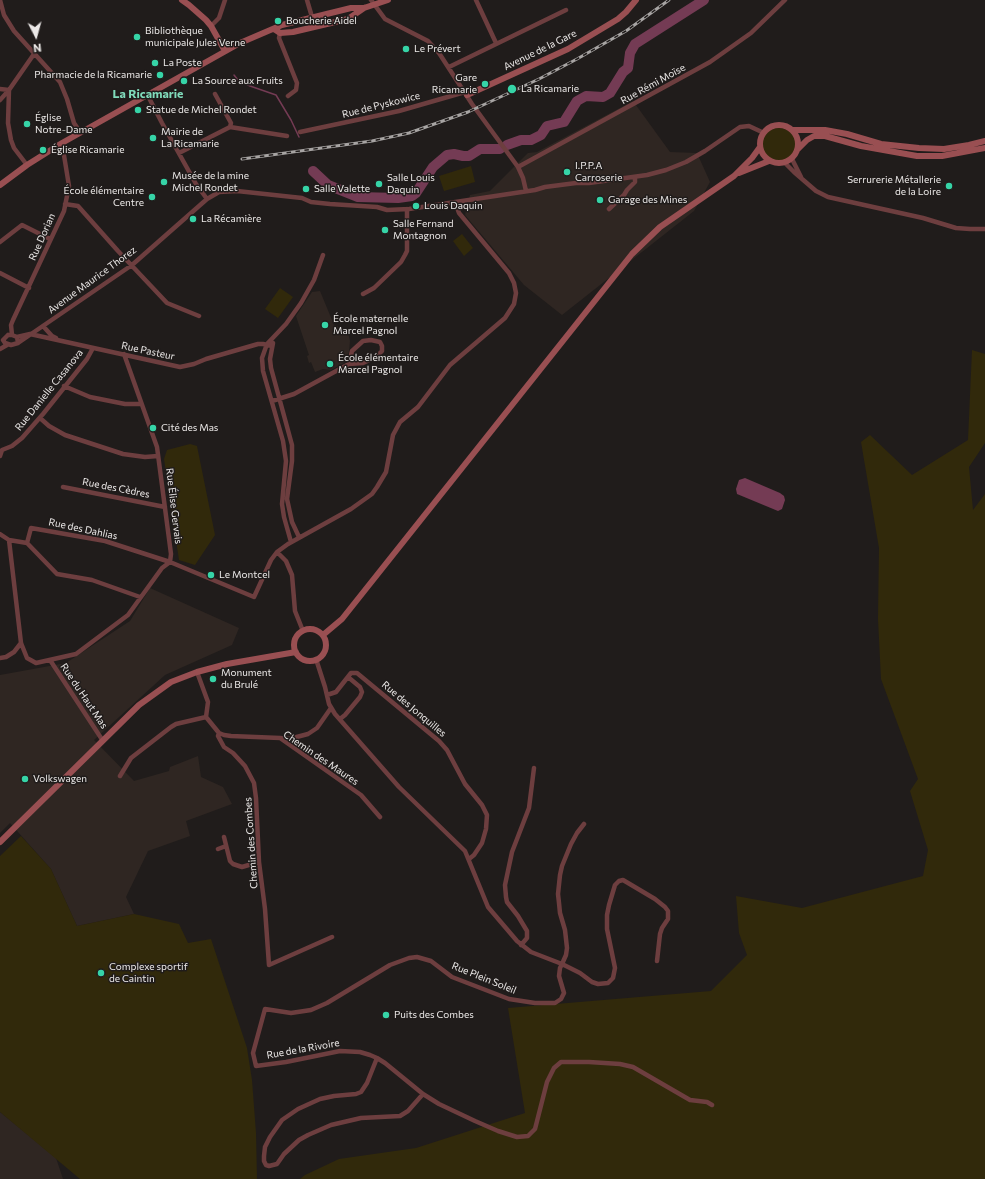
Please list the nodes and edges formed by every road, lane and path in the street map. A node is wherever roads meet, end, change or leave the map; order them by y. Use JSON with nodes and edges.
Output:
{"nodes":[{"id":1,"x":0,"y":0,"type":"edge"},
{"id":2,"x":182,"y":0,"type":"edge"},
{"id":3,"x":225,"y":0,"type":"edge"},
{"id":4,"x":307,"y":0,"type":"edge"},
{"id":5,"x":388,"y":0,"type":"edge"},
{"id":6,"x":476,"y":0,"type":"edge"},
{"id":7,"x":636,"y":0,"type":"edge"},
{"id":8,"x":785,"y":0,"type":"edge"},
{"id":9,"x":190,"y":2,"type":"edge"},
{"id":10,"x":372,"y":2,"type":"edge"},
{"id":11,"x":364,"y":8,"type":"junction"},
{"id":12,"x":566,"y":10,"type":"dead end"},
{"id":13,"x":2,"y":15,"type":"edge"},
{"id":14,"x":312,"y":17,"type":"junction"},
{"id":15,"x":211,"y":26,"type":"junction"},
{"id":16,"x":274,"y":29,"type":"junction"},
{"id":17,"x":280,"y":33,"type":"junction"},
{"id":18,"x":496,"y":43,"type":"junction"},
{"id":19,"x":225,"y":51,"type":"junction"},
{"id":20,"x":34,"y":54,"type":"junction"},
{"id":21,"x":448,"y":67,"type":"junction"},
{"id":22,"x":0,"y":89,"type":"edge"},
{"id":23,"x":9,"y":90,"type":"junction"},
{"id":24,"x":147,"y":94,"type":"junction"},
{"id":25,"x":215,"y":94,"type":"dead end"},
{"id":26,"x":466,"y":94,"type":"junction"},
{"id":27,"x":288,"y":96,"type":"dead end"},
{"id":28,"x":0,"y":100,"type":"edge"},
{"id":29,"x":230,"y":127,"type":"junction"},
{"id":30,"x":792,"y":130,"type":"junction"},
{"id":31,"x":80,"y":132,"type":"junction"},
{"id":32,"x":300,"y":132,"type":"dead end"},
{"id":33,"x":764,"y":133,"type":"junction"},
{"id":34,"x":287,"y":136,"type":"dead end"},
{"id":35,"x":985,"y":141,"type":"edge"},
{"id":36,"x":62,"y":142,"type":"junction"},
{"id":37,"x":760,"y":147,"type":"junction"},
{"id":38,"x":985,"y":148,"type":"edge"},
{"id":39,"x":798,"y":149,"type":"junction"},
{"id":40,"x":179,"y":153,"type":"junction"},
{"id":41,"x":792,"y":159,"type":"junction"},
{"id":42,"x":769,"y":161,"type":"junction"},
{"id":43,"x":785,"y":163,"type":"junction"},
{"id":44,"x":26,"y":165,"type":"junction"},
{"id":45,"x":518,"y":167,"type":"junction"},
{"id":46,"x":734,"y":176,"type":"junction"},
{"id":47,"x":635,"y":177,"type":"junction"},
{"id":48,"x":802,"y":179,"type":"junction"},
{"id":49,"x":0,"y":185,"type":"edge"},
{"id":50,"x":526,"y":192,"type":"junction"},
{"id":51,"x":207,"y":199,"type":"junction"},
{"id":52,"x":454,"y":202,"type":"junction"},
{"id":53,"x":65,"y":204,"type":"junction"},
{"id":54,"x":408,"y":209,"type":"junction"},
{"id":55,"x":609,"y":209,"type":"dead end"},
{"id":56,"x":985,"y":229,"type":"edge"},
{"id":57,"x":50,"y":239,"type":"junction"},
{"id":58,"x":0,"y":242,"type":"edge"},
{"id":59,"x":323,"y":255,"type":"dead end"},
{"id":60,"x":132,"y":265,"type":"junction"},
{"id":61,"x":0,"y":273,"type":"edge"},
{"id":62,"x":29,"y":288,"type":"junction"},
{"id":63,"x":363,"y":294,"type":"dead end"},
{"id":64,"x":199,"y":316,"type":"dead end"},
{"id":65,"x":43,"y":326,"type":"junction"},
{"id":66,"x":30,"y":334,"type":"junction"},
{"id":67,"x":0,"y":335,"type":"edge"},
{"id":68,"x":14,"y":336,"type":"junction"},
{"id":69,"x":3,"y":340,"type":"edge"},
{"id":70,"x":62,"y":341,"type":"junction"},
{"id":71,"x":18,"y":343,"type":"junction"},
{"id":72,"x":7,"y":345,"type":"junction"},
{"id":73,"x":270,"y":345,"type":"junction"},
{"id":74,"x":93,"y":348,"type":"junction"},
{"id":75,"x":0,"y":349,"type":"edge"},
{"id":76,"x":124,"y":354,"type":"junction"},
{"id":77,"x":349,"y":364,"type":"junction"},
{"id":78,"x":64,"y":386,"type":"junction"},
{"id":79,"x":279,"y":399,"type":"junction"},
{"id":80,"x":272,"y":401,"type":"junction"},
{"id":81,"x":141,"y":404,"type":"junction"},
{"id":82,"x":40,"y":418,"type":"junction"},
{"id":83,"x":0,"y":456,"type":"edge"},
{"id":84,"x":158,"y":456,"type":"junction"},
{"id":85,"x":63,"y":487,"type":"dead end"},
{"id":86,"x":165,"y":507,"type":"junction"},
{"id":87,"x":0,"y":534,"type":"edge"},
{"id":88,"x":299,"y":537,"type":"junction"},
{"id":89,"x":9,"y":540,"type":"junction"},
{"id":90,"x":291,"y":542,"type":"junction"},
{"id":91,"x":27,"y":543,"type":"junction"},
{"id":92,"x":277,"y":552,"type":"junction"},
{"id":93,"x":170,"y":562,"type":"junction"},
{"id":94,"x":140,"y":598,"type":"junction"},
{"id":95,"x":303,"y":631,"type":"junction"},
{"id":96,"x":323,"y":635,"type":"junction"},
{"id":97,"x":22,"y":643,"type":"junction"},
{"id":98,"x":296,"y":652,"type":"junction"},
{"id":99,"x":0,"y":658,"type":"edge"},
{"id":100,"x":316,"y":659,"type":"junction"},
{"id":101,"x":50,"y":660,"type":"junction"},
{"id":102,"x":197,"y":672,"type":"junction"},
{"id":103,"x":348,"y":677,"type":"junction"},
{"id":104,"x":327,"y":695,"type":"junction"},
{"id":105,"x":331,"y":708,"type":"junction"},
{"id":106,"x":206,"y":717,"type":"junction"},
{"id":107,"x":340,"y":719,"type":"junction"},
{"id":108,"x":219,"y":733,"type":"junction"},
{"id":109,"x":280,"y":738,"type":"junction"},
{"id":110,"x":103,"y":741,"type":"junction"},
{"id":111,"x":534,"y":768,"type":"dead end"},
{"id":112,"x":120,"y":776,"type":"dead end"},
{"id":113,"x":380,"y":817,"type":"dead end"},
{"id":114,"x":584,"y":824,"type":"dead end"},
{"id":115,"x":224,"y":837,"type":"dead end"},
{"id":116,"x":0,"y":842,"type":"edge"},
{"id":117,"x":226,"y":846,"type":"junction"},
{"id":118,"x":218,"y":848,"type":"dead end"},
{"id":119,"x":469,"y":859,"type":"junction"},
{"id":120,"x":259,"y":862,"type":"junction"},
{"id":121,"x":332,"y":937,"type":"dead end"},
{"id":122,"x":521,"y":945,"type":"junction"},
{"id":123,"x":657,"y":961,"type":"dead end"},
{"id":124,"x":562,"y":964,"type":"junction"},
{"id":125,"x":377,"y":1058,"type":"junction"},
{"id":126,"x":256,"y":1066,"type":"joint"},
{"id":127,"x":423,"y":1094,"type":"junction"},
{"id":128,"x":712,"y":1105,"type":"dead end"}],
"edges":[{"from":1,"to":13,"type":"street"},
{"from":2,"to":9,"type":"main road"},
{"from":3,"to":15,"type":"street"},
{"from":4,"to":14,"type":"street"},
{"from":5,"to":10,"type":"main road"},
{"from":6,"to":18,"type":"street"},
{"from":7,"to":26,"type":"main road","name":"Avenue de la Gare"},
{"from":8,"to":45,"type":"street","name":"Rue Rémi Moïse"},
{"from":9,"to":15,"type":"main road"},
{"from":10,"to":11,"type":"main road"},
{"from":10,"to":21,"type":"street"},
{"from":11,"to":14,"type":"main road"},
{"from":11,"to":17,"type":"main road"},
{"from":12,"to":18,"type":"street"},
{"from":13,"to":20,"type":"street"},
{"from":14,"to":16,"type":"main road"},
{"from":15,"to":19,"type":"main road"},
{"from":16,"to":17,"type":"main road"},
{"from":16,"to":19,"type":"main road"},
{"from":17,"to":27,"type":"street"},
{"from":18,"to":21,"type":"street"},
{"from":19,"to":24,"type":"main road"},
{"from":20,"to":23,"type":"street"},
{"from":20,"to":31,"type":"street"},
{"from":21,"to":26,"type":"street"},
{"from":22,"to":23,"type":"street"},
{"from":23,"to":28,"type":"street"},
{"from":23,"to":44,"type":"street"},
{"from":24,"to":31,"type":"main road"},
{"from":24,"to":40,"type":"street"},
{"from":25,"to":29,"type":"street"},
{"from":26,"to":32,"type":"street","name":"Rue de Pyskowice"},
{"from":26,"to":45,"type":"street"},
{"from":29,"to":34,"type":"street"},
{"from":29,"to":40,"type":"street"},
{"from":30,"to":33,"type":"main road"},
{"from":30,"to":35,"type":"main road"},
{"from":30,"to":39,"type":"main road"},
{"from":31,"to":36,"type":"main road"},
{"from":33,"to":37,"type":"main road"},
{"from":33,"to":47,"type":"street","name":"Avenue Maurice Thorez"},
{"from":36,"to":44,"type":"main road"},
{"from":36,"to":53,"type":"street","name":"Rue Dorian"},
{"from":37,"to":42,"type":"main road"},
{"from":37,"to":46,"type":"main road"},
{"from":38,"to":39,"type":"main road"},
{"from":39,"to":41,"type":"main road"},
{"from":40,"to":51,"type":"street"},
{"from":41,"to":43,"type":"main road"},
{"from":41,"to":48,"type":"street"},
{"from":42,"to":43,"type":"main road"},
{"from":42,"to":46,"type":"main road"},
{"from":43,"to":48,"type":"street"},
{"from":44,"to":49,"type":"main road"},
{"from":45,"to":50,"type":"street"},
{"from":46,"to":96,"type":"main road"},
{"from":47,"to":50,"type":"street","name":"Avenue Maurice Thorez"},
{"from":47,"to":55,"type":"street"},
{"from":48,"to":56,"type":"street"},
{"from":50,"to":52,"type":"street","name":"Avenue Maurice Thorez"},
{"from":51,"to":54,"type":"street","name":"Avenue Maurice Thorez"},
{"from":51,"to":60,"type":"street","name":"Avenue Maurice Thorez"},
{"from":52,"to":54,"type":"street","name":"Avenue Maurice Thorez"},
{"from":52,"to":88,"type":"street"},
{"from":53,"to":57,"type":"street","name":"Rue Dorian"},
{"from":53,"to":60,"type":"street"},
{"from":54,"to":63,"type":"street"},
{"from":57,"to":58,"type":"street"},
{"from":57,"to":62,"type":"street","name":"Rue Dorian"},
{"from":59,"to":73,"type":"street"},
{"from":60,"to":64,"type":"street"},
{"from":60,"to":65,"type":"street","name":"Avenue Maurice Thorez"},
{"from":61,"to":62,"type":"street"},
{"from":62,"to":68,"type":"street","name":"Rue Dorian"},
{"from":65,"to":66,"type":"street","name":"Avenue Maurice Thorez"},
{"from":65,"to":70,"type":"street","name":"Rue Pasteur"},
{"from":66,"to":68,"type":"street","name":"Avenue Maurice Thorez"},
{"from":66,"to":70,"type":"street","name":"Rue Pasteur"},
{"from":66,"to":71,"type":"street","name":"Avenue Maurice Thorez"},
{"from":67,"to":69,"type":"street"},
{"from":68,"to":69,"type":"street","name":"Avenue Maurice Thorez"},
{"from":68,"to":71,"type":"street"},
{"from":69,"to":72,"type":"street"},
{"from":70,"to":74,"type":"street","name":"Rue Pasteur"},
{"from":71,"to":72,"type":"street"},
{"from":72,"to":75,"type":"street"},
{"from":73,"to":76,"type":"street","name":"Rue Pasteur"},
{"from":73,"to":79,"type":"street"},
{"from":73,"to":80,"type":"street"},
{"from":74,"to":76,"type":"street","name":"Rue Pasteur"},
{"from":74,"to":78,"type":"street","name":"Rue Danielle Casanova"},
{"from":76,"to":81,"type":"street","name":"Rue Élise Gervais"},
{"from":77,"to":77,"type":"street"},
{"from":77,"to":79,"type":"street"},
{"from":78,"to":81,"type":"street"},
{"from":78,"to":82,"type":"street","name":"Rue Danielle Casanova"},
{"from":79,"to":80,"type":"street"},
{"from":79,"to":88,"type":"street"},
{"from":80,"to":90,"type":"street"},
{"from":81,"to":84,"type":"street","name":"Rue Élise Gervais"},
{"from":82,"to":83,"type":"street","name":"Rue Danielle Casanova"},
{"from":82,"to":84,"type":"street"},
{"from":84,"to":86,"type":"street","name":"Rue Élise Gervais"},
{"from":85,"to":86,"type":"street","name":"Rue des Cèdres"},
{"from":86,"to":93,"type":"street","name":"Rue Élise Gervais"},
{"from":87,"to":89,"type":"street"},
{"from":88,"to":90,"type":"street"},
{"from":89,"to":91,"type":"street"},
{"from":89,"to":97,"type":"street"},
{"from":90,"to":92,"type":"street"},
{"from":91,"to":93,"type":"street","name":"Rue des Dahlias"},
{"from":91,"to":94,"type":"street"},
{"from":92,"to":93,"type":"street"},
{"from":92,"to":95,"type":"street"},
{"from":93,"to":94,"type":"street"},
{"from":94,"to":101,"type":"street"},
{"from":95,"to":96,"type":"main road"},
{"from":95,"to":98,"type":"main road"},
{"from":96,"to":100,"type":"main road"},
{"from":97,"to":99,"type":"street"},
{"from":97,"to":101,"type":"street"},
{"from":98,"to":100,"type":"main road"},
{"from":98,"to":102,"type":"main road"},
{"from":100,"to":104,"type":"street"},
{"from":101,"to":110,"type":"street","name":"Rue du Haut Mas"},
{"from":102,"to":106,"type":"street"},
{"from":102,"to":110,"type":"main road"},
{"from":103,"to":104,"type":"street"},
{"from":103,"to":107,"type":"street"},
{"from":103,"to":119,"type":"street","name":"Rue des Jonquilles"},
{"from":104,"to":105,"type":"street"},
{"from":105,"to":107,"type":"street"},
{"from":105,"to":109,"type":"street"},
{"from":106,"to":108,"type":"street","name":"Chemin des Combes"},
{"from":106,"to":112,"type":"street"},
{"from":107,"to":119,"type":"street"},
{"from":108,"to":109,"type":"street","name":"Chemin des Maures"},
{"from":108,"to":120,"type":"street","name":"Chemin des Combes"},
{"from":109,"to":113,"type":"street","name":"Chemin des Maures"},
{"from":110,"to":116,"type":"main road"},
{"from":111,"to":122,"type":"street"},
{"from":114,"to":124,"type":"street"},
{"from":115,"to":117,"type":"street"},
{"from":117,"to":118,"type":"street"},
{"from":117,"to":120,"type":"street"},
{"from":119,"to":122,"type":"street"},
{"from":120,"to":121,"type":"street","name":"Chemin des Combes"},
{"from":122,"to":124,"type":"street"},
{"from":123,"to":124,"type":"street"},
{"from":124,"to":126,"type":"street","name":"Rue Plein Soleil"},
{"from":125,"to":126,"type":"street","name":"Rue de la Rivoire"},
{"from":125,"to":127,"type":"street","name":"Rue de la Rivoire"},
{"from":125,"to":127,"type":"street"},
{"from":127,"to":128,"type":"street","name":"Rue de la Rivoire"}]}
